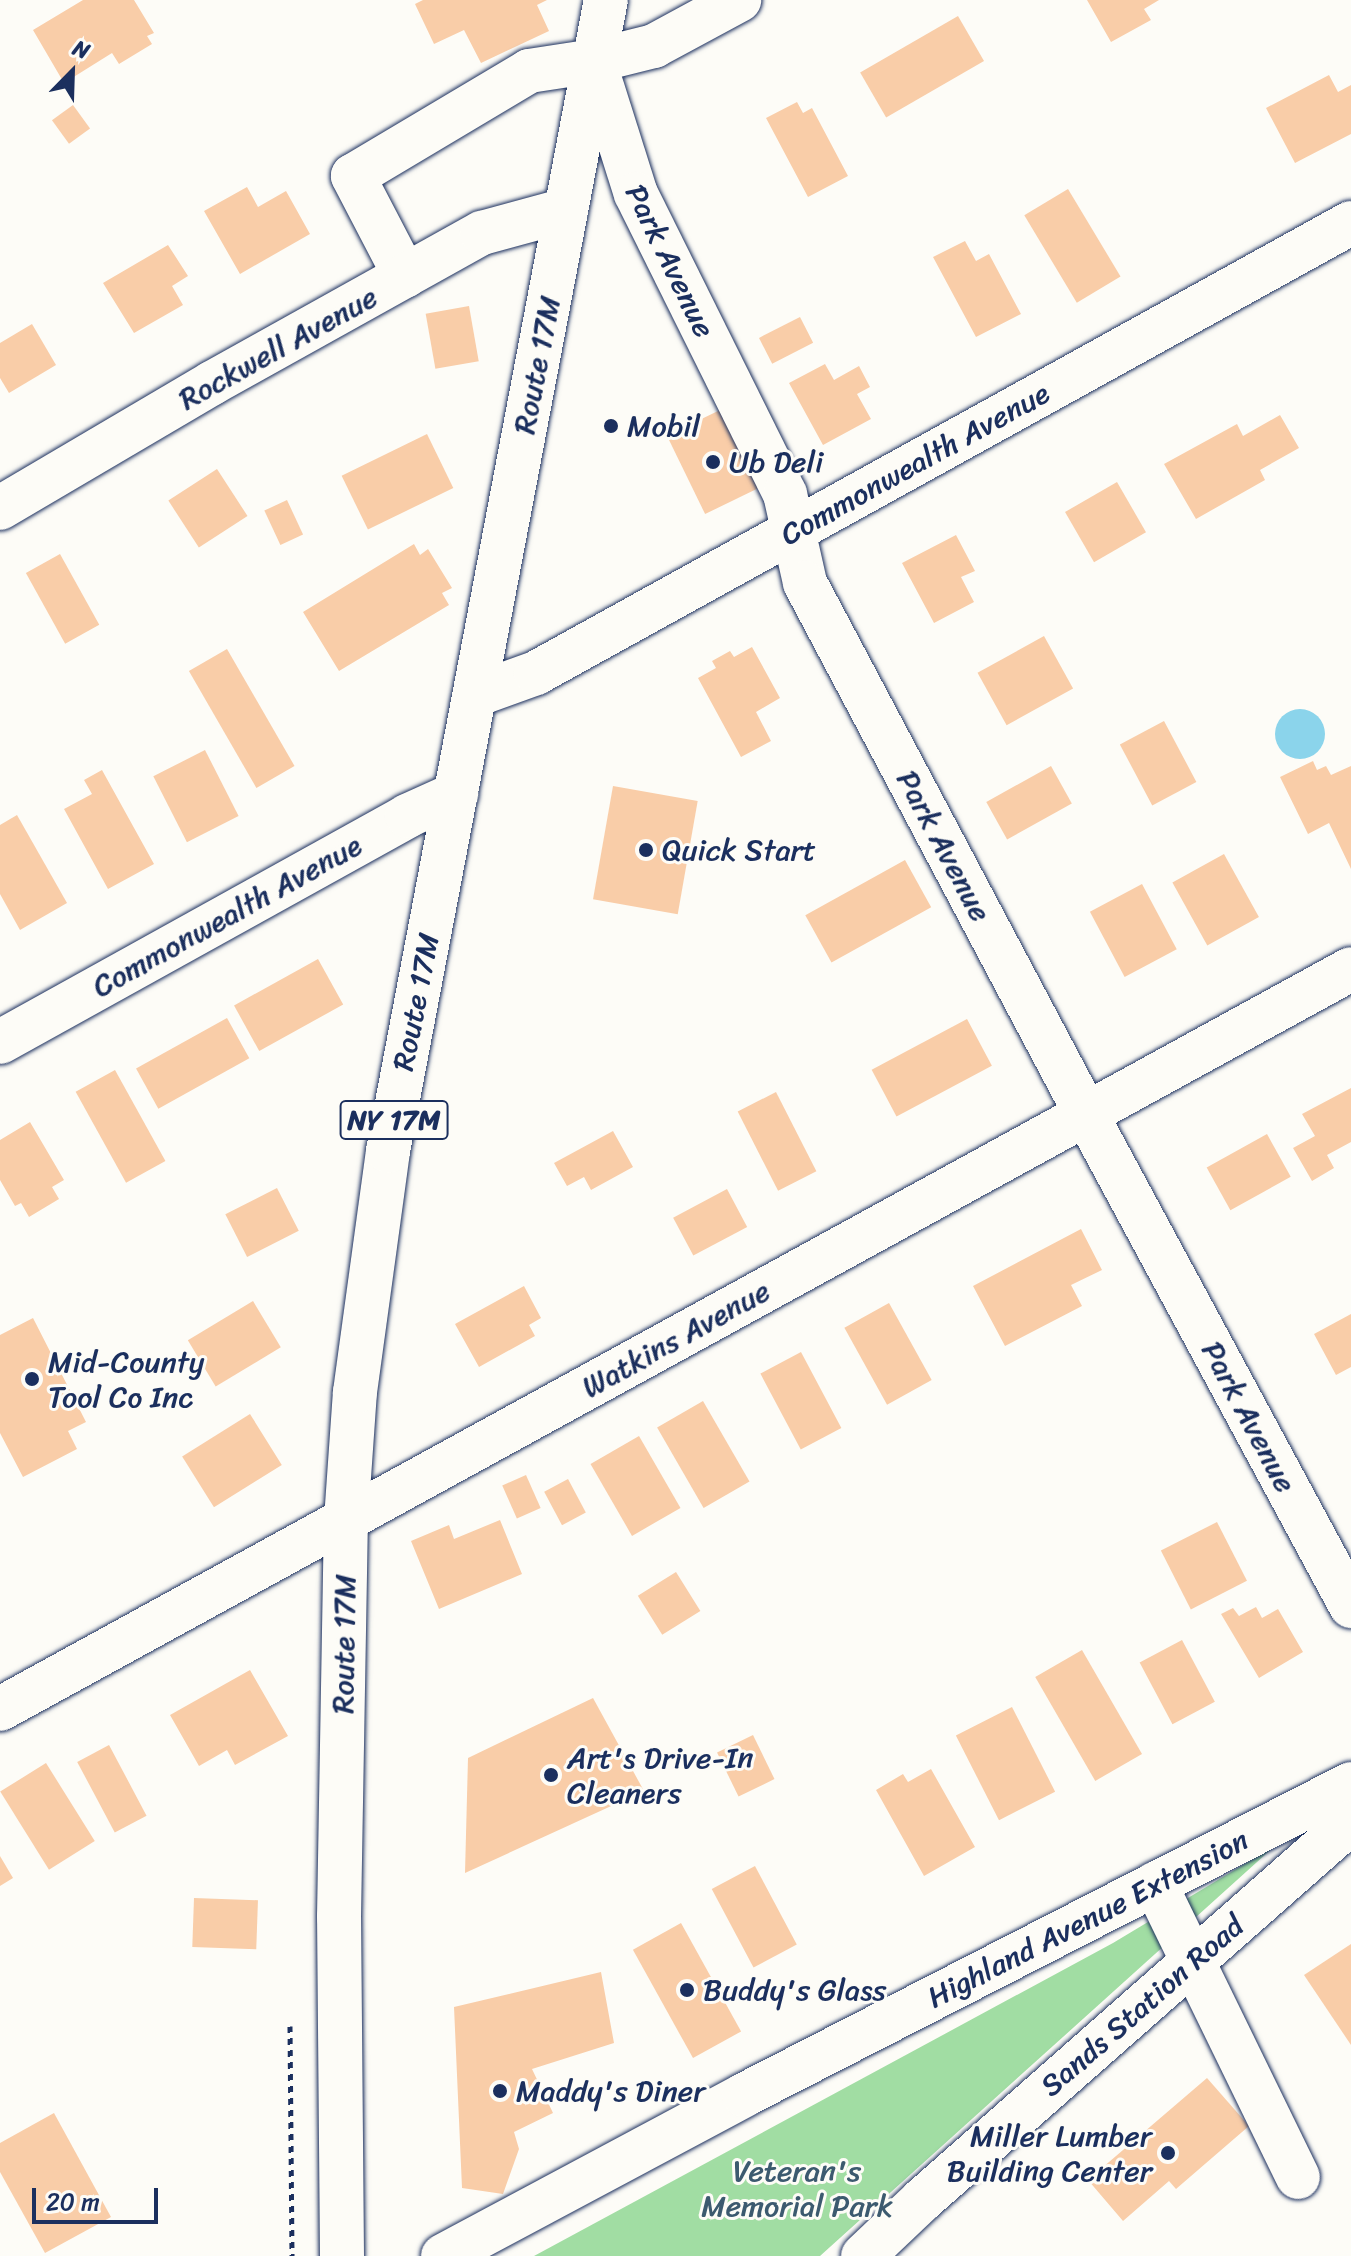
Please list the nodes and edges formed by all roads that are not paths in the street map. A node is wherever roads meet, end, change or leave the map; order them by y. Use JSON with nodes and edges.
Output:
{"nodes":[{"id":1,"x":606,"y":0,"type":"edge"},
{"id":2,"x":739,"y":0,"type":"edge"},
{"id":3,"x":594,"y":61,"type":"junction"},
{"id":4,"x":566,"y":210,"type":"junction"},
{"id":5,"x":1351,"y":223,"type":"edge"},
{"id":6,"x":405,"y":276,"type":"junction"},
{"id":7,"x":0,"y":508,"type":"edge"},
{"id":8,"x":794,"y":531,"type":"junction"},
{"id":9,"x":475,"y":695,"type":"junction"},
{"id":10,"x":456,"y":794,"type":"junction"},
{"id":11,"x":1351,"y":969,"type":"edge"},
{"id":12,"x":0,"y":1042,"type":"edge"},
{"id":13,"x":1086,"y":1114,"type":"junction"},
{"id":14,"x":346,"y":1520,"type":"junction"},
{"id":15,"x":1351,"y":1606,"type":"edge"},
{"id":16,"x":0,"y":1709,"type":"edge"},
{"id":17,"x":1351,"y":1784,"type":"edge"},
{"id":18,"x":1351,"y":1822,"type":"edge"},
{"id":19,"x":1155,"y":1884,"type":"junction"},
{"id":20,"x":1190,"y":1962,"type":"junction"},
{"id":21,"x":1298,"y":2177,"type":"dead end"},
{"id":22,"x":342,"y":2256,"type":"edge"},
{"id":23,"x":443,"y":2256,"type":"edge"},
{"id":24,"x":863,"y":2256,"type":"edge"}],
"edges":[{"from":1,"to":3,"type":"street","name":"Route 17M","number":"NY 17M"},
{"from":2,"to":3,"type":"street"},
{"from":3,"to":4,"type":"street","name":"Route 17M","number":"NY 17M"},
{"from":3,"to":6,"type":"street"},
{"from":3,"to":8,"type":"street","name":"Park Avenue"},
{"from":4,"to":6,"type":"street","name":"Rockwell Avenue"},
{"from":4,"to":9,"type":"street","name":"Route 17M","number":"NY 17M"},
{"from":5,"to":8,"type":"street","name":"Commonwealth Avenue"},
{"from":6,"to":7,"type":"street","name":"Rockwell Avenue"},
{"from":8,"to":9,"type":"street","name":"Commonwealth Avenue"},
{"from":8,"to":13,"type":"street","name":"Park Avenue"},
{"from":9,"to":10,"type":"street","name":"Route 17M","number":"NY 17M"},
{"from":10,"to":12,"type":"street","name":"Commonwealth Avenue"},
{"from":10,"to":14,"type":"street","name":"Route 17M","number":"NY 17M"},
{"from":11,"to":13,"type":"street","name":"Watkins Avenue"},
{"from":13,"to":14,"type":"street","name":"Watkins Avenue"},
{"from":13,"to":15,"type":"street","name":"Park Avenue"},
{"from":14,"to":16,"type":"street","name":"Watkins Avenue"},
{"from":14,"to":22,"type":"street","name":"Route 17M","number":"NY 17M"},
{"from":17,"to":19,"type":"street","name":"Highland Avenue Extension"},
{"from":18,"to":20,"type":"street","name":"Sands Station Road"},
{"from":19,"to":20,"type":"street"},
{"from":19,"to":23,"type":"street","name":"Highland Avenue Extension"},
{"from":20,"to":21,"type":"street"},
{"from":20,"to":24,"type":"street","name":"Sands Station Road"}]}
